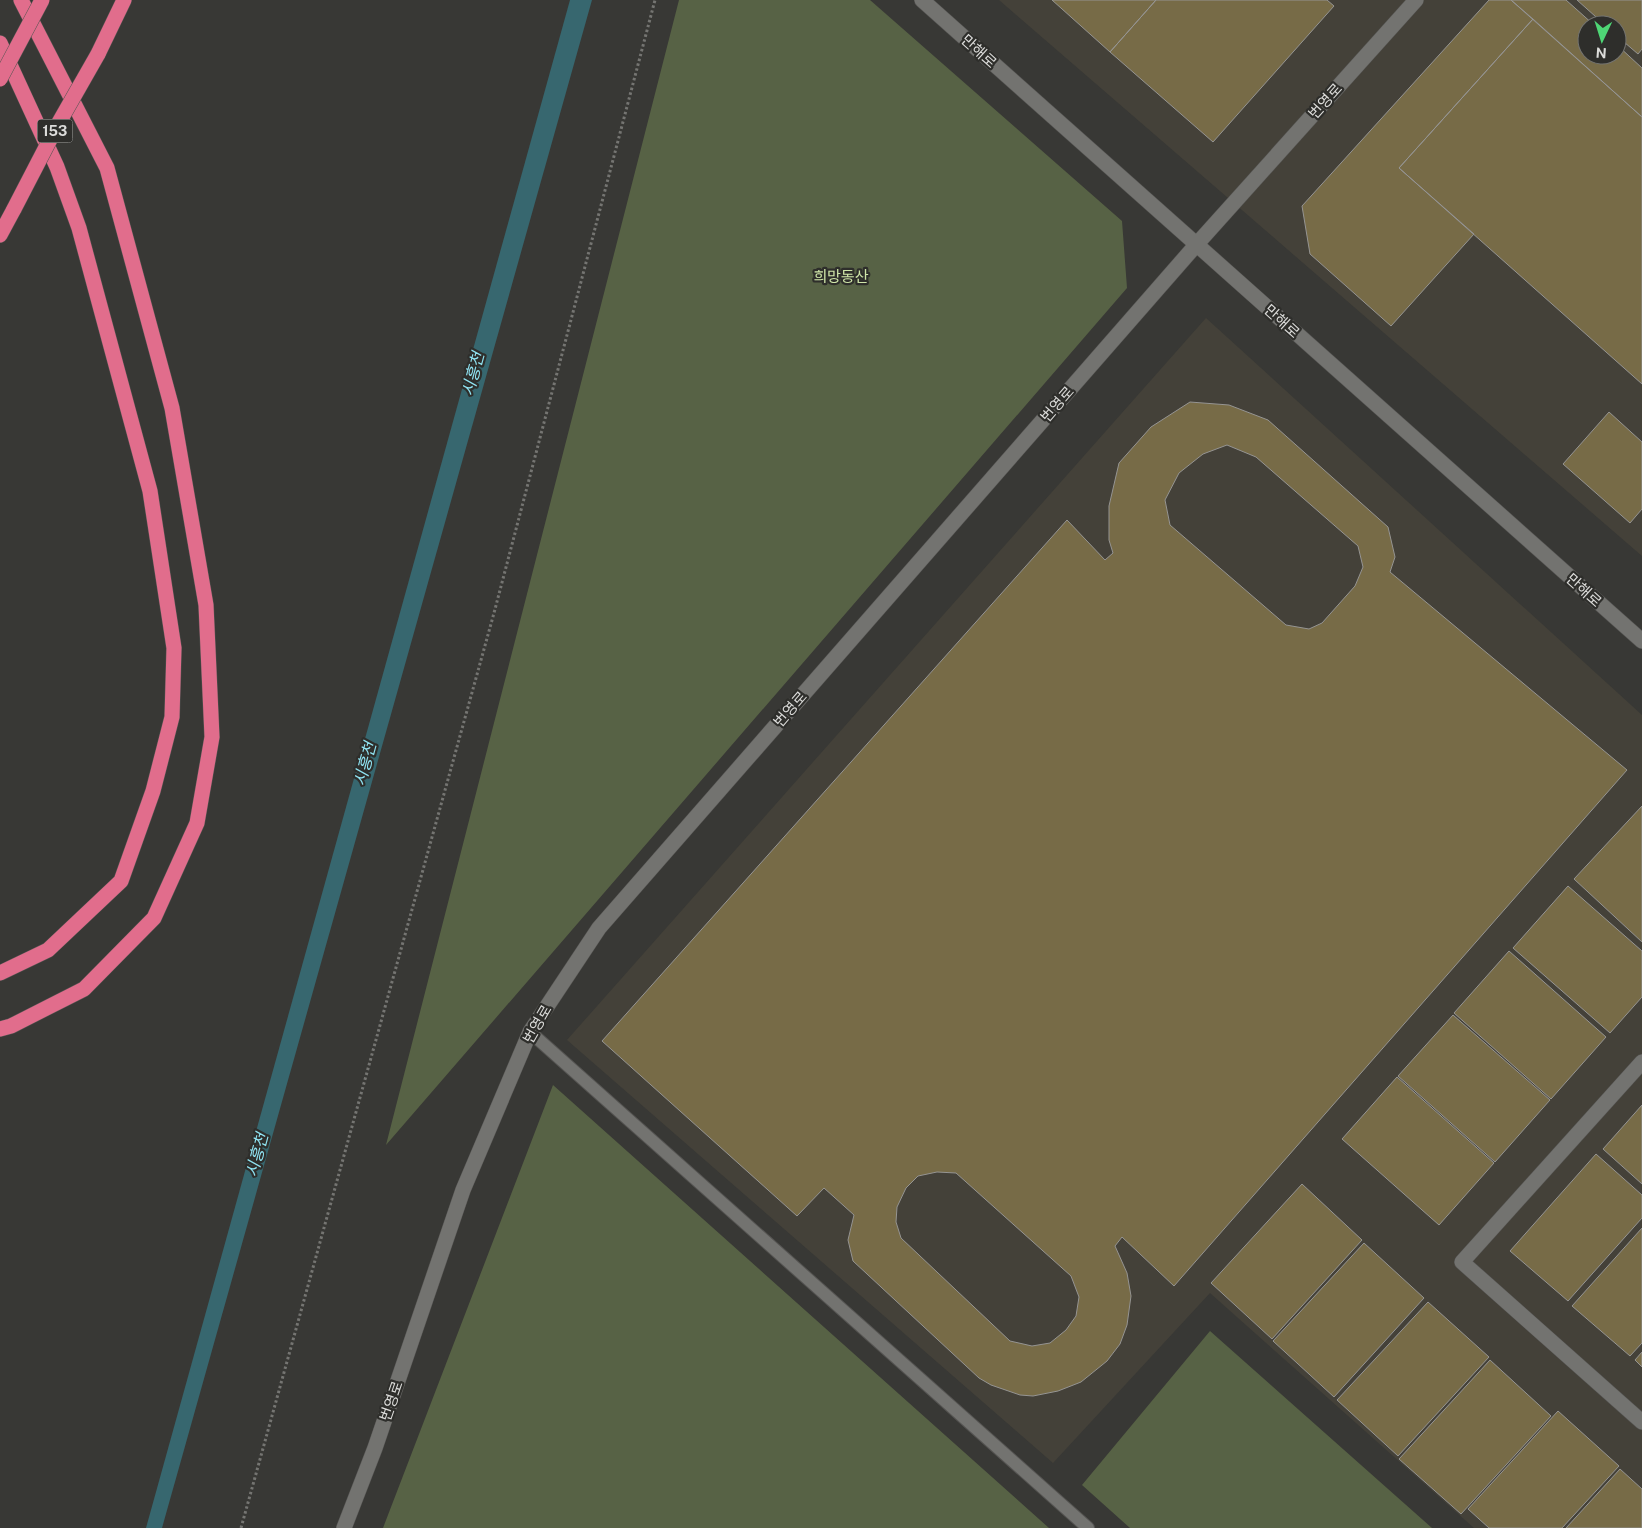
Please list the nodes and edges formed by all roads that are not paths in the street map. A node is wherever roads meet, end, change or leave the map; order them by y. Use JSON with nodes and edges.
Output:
{"nodes":[{"id":1,"x":21,"y":0,"type":"edge"},
{"id":2,"x":42,"y":0,"type":"edge"},
{"id":3,"x":124,"y":0,"type":"edge"},
{"id":4,"x":922,"y":0,"type":"edge"},
{"id":5,"x":1416,"y":0,"type":"edge"},
{"id":6,"x":0,"y":43,"type":"edge"},
{"id":7,"x":0,"y":79,"type":"edge"},
{"id":8,"x":0,"y":235,"type":"edge"},
{"id":9,"x":1196,"y":245,"type":"junction"},
{"id":10,"x":1642,"y":642,"type":"edge"},
{"id":11,"x":0,"y":974,"type":"edge"},
{"id":12,"x":0,"y":1029,"type":"edge"},
{"id":13,"x":530,"y":1032,"type":"junction"},
{"id":14,"x":1642,"y":1062,"type":"edge"},
{"id":15,"x":1642,"y":1422,"type":"edge"},
{"id":16,"x":344,"y":1528,"type":"edge"},
{"id":17,"x":1088,"y":1528,"type":"edge"}],
"edges":[{"from":1,"to":12,"type":"highway"},
{"from":2,"to":7,"type":"highway","bridge":true},
{"from":3,"to":8,"type":"highway","number":"153","bridge":true},
{"from":4,"to":9,"type":"street","name":"만해로"},
{"from":5,"to":9,"type":"street","name":"번영로"},
{"from":6,"to":11,"type":"highway"},
{"from":9,"to":10,"type":"street","name":"만해로"},
{"from":9,"to":13,"type":"street","name":"번영로"},
{"from":13,"to":16,"type":"street","name":"번영로"},
{"from":13,"to":17,"type":"lane"},
{"from":14,"to":15,"type":"street"}]}
